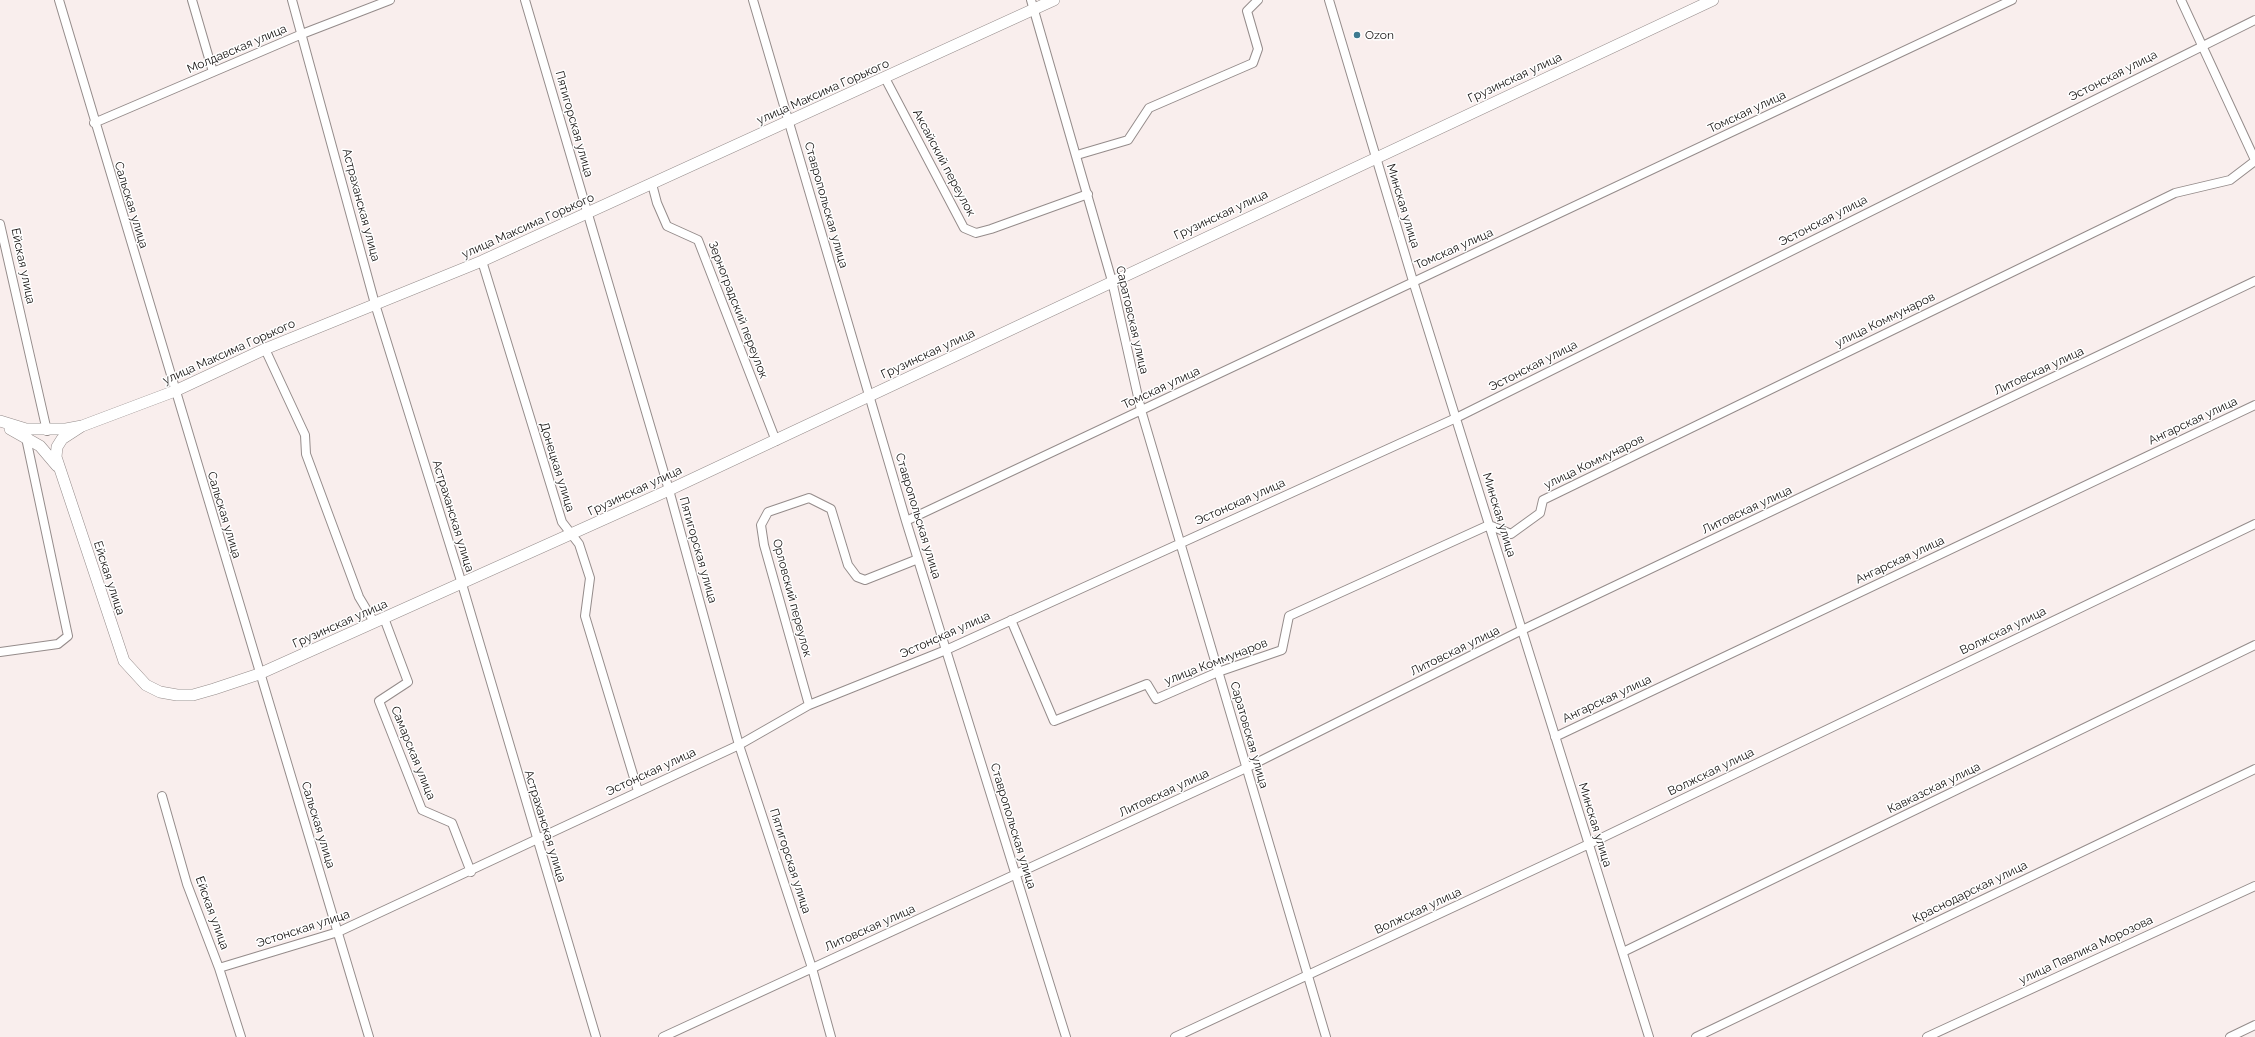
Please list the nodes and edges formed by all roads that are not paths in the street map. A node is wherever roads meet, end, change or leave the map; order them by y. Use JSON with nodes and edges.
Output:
{"nodes":[{"id":1,"x":59,"y":0,"type":"edge"},
{"id":2,"x":192,"y":0,"type":"edge"},
{"id":3,"x":292,"y":0,"type":"edge"},
{"id":4,"x":390,"y":0,"type":"edge"},
{"id":5,"x":525,"y":0,"type":"edge"},
{"id":6,"x":753,"y":0,"type":"edge"},
{"id":7,"x":1054,"y":0,"type":"edge"},
{"id":8,"x":1258,"y":0,"type":"edge"},
{"id":9,"x":1329,"y":0,"type":"edge"},
{"id":10,"x":1713,"y":0,"type":"edge"},
{"id":11,"x":2012,"y":0,"type":"edge"},
{"id":12,"x":2181,"y":0,"type":"edge"},
{"id":13,"x":1032,"y":5,"type":"edge"},
{"id":14,"x":2255,"y":20,"type":"edge"},
{"id":15,"x":302,"y":34,"type":"junction"},
{"id":16,"x":2201,"y":46,"type":"junction"},
{"id":17,"x":213,"y":72,"type":"junction"},
{"id":18,"x":885,"y":78,"type":"junction"},
{"id":19,"x":789,"y":122,"type":"junction"},
{"id":20,"x":94,"y":123,"type":"junction"},
{"id":21,"x":1077,"y":155,"type":"junction"},
{"id":22,"x":1376,"y":158,"type":"junction"},
{"id":23,"x":2255,"y":161,"type":"edge"},
{"id":24,"x":652,"y":184,"type":"junction"},
{"id":25,"x":1088,"y":194,"type":"junction"},
{"id":26,"x":588,"y":213,"type":"junction"},
{"id":27,"x":0,"y":224,"type":"edge"},
{"id":28,"x":482,"y":261,"type":"junction"},
{"id":29,"x":1112,"y":281,"type":"junction"},
{"id":30,"x":1413,"y":281,"type":"junction"},
{"id":31,"x":2255,"y":281,"type":"edge"},
{"id":32,"x":375,"y":304,"type":"junction"},
{"id":33,"x":265,"y":349,"type":"junction"},
{"id":34,"x":175,"y":391,"type":"junction"},
{"id":35,"x":870,"y":396,"type":"junction"},
{"id":36,"x":2255,"y":405,"type":"edge"},
{"id":37,"x":1141,"y":410,"type":"junction"},
{"id":38,"x":1456,"y":418,"type":"junction"},
{"id":39,"x":0,"y":423,"type":"edge"},
{"id":40,"x":82,"y":426,"type":"junction"},
{"id":41,"x":47,"y":431,"type":"junction"},
{"id":42,"x":26,"y":438,"type":"junction"},
{"id":43,"x":776,"y":441,"type":"junction"},
{"id":44,"x":60,"y":472,"type":"junction"},
{"id":45,"x":669,"y":490,"type":"junction"},
{"id":46,"x":906,"y":521,"type":"junction"},
{"id":47,"x":2255,"y":524,"type":"edge"},
{"id":48,"x":1489,"y":525,"type":"junction"},
{"id":49,"x":571,"y":535,"type":"junction"},
{"id":50,"x":1180,"y":542,"type":"junction"},
{"id":51,"x":918,"y":559,"type":"junction"},
{"id":52,"x":462,"y":584,"type":"junction"},
{"id":53,"x":379,"y":620,"type":"junction"},
{"id":54,"x":1010,"y":620,"type":"junction"},
{"id":55,"x":1522,"y":630,"type":"junction"},
{"id":56,"x":2255,"y":645,"type":"edge"},
{"id":57,"x":946,"y":650,"type":"junction"},
{"id":58,"x":0,"y":652,"type":"edge"},
{"id":59,"x":1218,"y":672,"type":"junction"},
{"id":60,"x":259,"y":674,"type":"junction"},
{"id":61,"x":146,"y":685,"type":"joint"},
{"id":62,"x":809,"y":705,"type":"junction"},
{"id":63,"x":1555,"y":737,"type":"junction"},
{"id":64,"x":739,"y":744,"type":"junction"},
{"id":65,"x":1246,"y":768,"type":"junction"},
{"id":66,"x":2255,"y":769,"type":"edge"},
{"id":67,"x":638,"y":791,"type":"junction"},
{"id":68,"x":162,"y":796,"type":"dead end"},
{"id":69,"x":536,"y":838,"type":"junction"},
{"id":70,"x":1589,"y":844,"type":"junction"},
{"id":71,"x":471,"y":872,"type":"junction"},
{"id":72,"x":1016,"y":875,"type":"junction"},
{"id":73,"x":2255,"y":886,"type":"edge"},
{"id":74,"x":338,"y":932,"type":"junction"},
{"id":75,"x":1623,"y":952,"type":"junction"},
{"id":76,"x":219,"y":968,"type":"junction"},
{"id":77,"x":812,"y":968,"type":"junction"},
{"id":78,"x":1308,"y":976,"type":"junction"},
{"id":79,"x":2255,"y":1025,"type":"edge"},
{"id":80,"x":241,"y":1037,"type":"edge"},
{"id":81,"x":369,"y":1037,"type":"edge"},
{"id":82,"x":596,"y":1037,"type":"edge"},
{"id":83,"x":663,"y":1037,"type":"edge"},
{"id":84,"x":831,"y":1037,"type":"edge"},
{"id":85,"x":1066,"y":1037,"type":"edge"},
{"id":86,"x":1175,"y":1037,"type":"edge"},
{"id":87,"x":1326,"y":1037,"type":"edge"},
{"id":88,"x":1649,"y":1037,"type":"edge"},
{"id":89,"x":1696,"y":1037,"type":"edge"},
{"id":90,"x":1927,"y":1037,"type":"edge"},
{"id":91,"x":2230,"y":1037,"type":"edge"}],
"edges":[{"from":1,"to":20,"type":"street","name":"Сальская улица"},
{"from":2,"to":17,"type":"street"},
{"from":3,"to":15,"type":"street","name":"Астраханская улица"},
{"from":4,"to":15,"type":"street","name":"Молдавская улица"},
{"from":5,"to":26,"type":"street","name":"Пятигорская улица"},
{"from":6,"to":19,"type":"street","name":"Ставропольская улица"},
{"from":7,"to":13,"type":"main road","name":"улица Максима Горького"},
{"from":8,"to":21,"type":"street"},
{"from":9,"to":22,"type":"street","name":"Минская улица"},
{"from":10,"to":22,"type":"main road","name":"Грузинская улица"},
{"from":11,"to":30,"type":"street","name":"Томская улица"},
{"from":12,"to":16,"type":"street"},
{"from":13,"to":18,"type":"main road","name":"улица Максима Горького"},
{"from":13,"to":21,"type":"street","name":"Саратовская улица"},
{"from":14,"to":16,"type":"street","name":"Эстонская улица"},
{"from":15,"to":17,"type":"street","name":"Молдавская улица"},
{"from":15,"to":32,"type":"street","name":"Астраханская улица"},
{"from":16,"to":23,"type":"street"},
{"from":16,"to":38,"type":"street","name":"Эстонская улица"},
{"from":17,"to":20,"type":"street","name":"Молдавская улица"},
{"from":18,"to":19,"type":"main road","name":"улица Максима Горького"},
{"from":18,"to":25,"type":"street","name":"Аксайский переулок"},
{"from":19,"to":24,"type":"main road","name":"улица Максима Горького"},
{"from":19,"to":35,"type":"street","name":"Ставропольская улица"},
{"from":20,"to":34,"type":"street","name":"Сальская улица"},
{"from":21,"to":25,"type":"street","name":"Саратовская улица"},
{"from":22,"to":29,"type":"main road","name":"Грузинская улица"},
{"from":22,"to":30,"type":"street","name":"Минская улица"},
{"from":23,"to":48,"type":"street","name":"улица Коммунаров"},
{"from":24,"to":26,"type":"main road","name":"улица Максима Горького"},
{"from":24,"to":43,"type":"street","name":"Зерноградский переулок"},
{"from":25,"to":29,"type":"street","name":"Саратовская улица"},
{"from":26,"to":28,"type":"main road","name":"улица Максима Горького"},
{"from":26,"to":45,"type":"street","name":"Пятигорская улица"},
{"from":27,"to":41,"type":"street","name":"Ейская улица"},
{"from":28,"to":32,"type":"main road","name":"улица Максима Горького"},
{"from":28,"to":49,"type":"street","name":"Донецкая улица"},
{"from":29,"to":35,"type":"main road","name":"Грузинская улица"},
{"from":29,"to":37,"type":"street","name":"Саратовская улица"},
{"from":30,"to":37,"type":"street","name":"Томская улица"},
{"from":30,"to":38,"type":"street","name":"Минская улица"},
{"from":31,"to":55,"type":"street","name":"Литовская улица"},
{"from":32,"to":33,"type":"main road","name":"улица Максима Горького"},
{"from":32,"to":52,"type":"street","name":"Астраханская улица"},
{"from":33,"to":34,"type":"main road","name":"улица Максима Горького"},
{"from":33,"to":53,"type":"street","name":"Самарская улица"},
{"from":34,"to":40,"type":"main road","name":"улица Максима Горького"},
{"from":34,"to":60,"type":"street","name":"Сальская улица"},
{"from":35,"to":43,"type":"main road","name":"Грузинская улица"},
{"from":35,"to":46,"type":"street","name":"Ставропольская улица"},
{"from":36,"to":63,"type":"street","name":"Ангарская улица"},
{"from":37,"to":46,"type":"street","name":"Томская улица"},
{"from":37,"to":50,"type":"street","name":"Саратовская улица"},
{"from":38,"to":48,"type":"street","name":"Минская улица"},
{"from":38,"to":50,"type":"street","name":"Эстонская улица"},
{"from":39,"to":41,"type":"main road","name":"улица Максима Горького"},
{"from":39,"to":42,"type":"main road"},
{"from":40,"to":41,"type":"main road","name":"улица Максима Горького"},
{"from":40,"to":44,"type":"main road"},
{"from":42,"to":44,"type":"main road"},
{"from":42,"to":58,"type":"street"},
{"from":43,"to":45,"type":"main road","name":"Грузинская улица"},
{"from":44,"to":61,"type":"main road","name":"Ейская улица"},
{"from":45,"to":49,"type":"main road","name":"Грузинская улица"},
{"from":45,"to":64,"type":"street","name":"Пятигорская улица"},
{"from":46,"to":51,"type":"street","name":"Ставропольская улица"},
{"from":47,"to":70,"type":"street","name":"Волжская улица"},
{"from":48,"to":55,"type":"street","name":"Минская улица"},
{"from":48,"to":59,"type":"street","name":"улица Коммунаров"},
{"from":49,"to":52,"type":"main road","name":"Грузинская улица"},
{"from":49,"to":67,"type":"street","name":"Донецкая улица"},
{"from":50,"to":54,"type":"street","name":"Эстонская улица"},
{"from":50,"to":59,"type":"street","name":"Саратовская улица"},
{"from":51,"to":57,"type":"street","name":"Ставропольская улица"},
{"from":51,"to":62,"type":"street","name":"Орловский переулок"},
{"from":52,"to":53,"type":"main road","name":"Грузинская улица"},
{"from":52,"to":69,"type":"street","name":"Астраханская улица"},
{"from":53,"to":60,"type":"main road","name":"Грузинская улица"},
{"from":53,"to":71,"type":"street","name":"Самарская улица"},
{"from":54,"to":57,"type":"street","name":"Эстонская улица"},
{"from":54,"to":59,"type":"street","name":"улица Коммунаров"},
{"from":55,"to":63,"type":"street","name":"Минская улица"},
{"from":55,"to":65,"type":"street","name":"Литовская улица"},
{"from":56,"to":75,"type":"street","name":"Кавказская улица"},
{"from":57,"to":62,"type":"street","name":"Эстонская улица"},
{"from":57,"to":72,"type":"street","name":"Ставропольская улица"},
{"from":59,"to":65,"type":"street","name":"Саратовская улица"},
{"from":60,"to":61,"type":"main road","name":"Грузинская улица"},
{"from":60,"to":74,"type":"street","name":"Сальская улица"},
{"from":62,"to":64,"type":"street","name":"Эстонская улица"},
{"from":63,"to":70,"type":"street","name":"Минская улица"},
{"from":64,"to":67,"type":"street","name":"Эстонская улица"},
{"from":64,"to":77,"type":"street","name":"Пятигорская улица"},
{"from":65,"to":72,"type":"street","name":"Литовская улица"},
{"from":65,"to":78,"type":"street","name":"Саратовская улица"},
{"from":66,"to":89,"type":"street","name":"Краснодарская улица"},
{"from":67,"to":69,"type":"street","name":"Эстонская улица"},
{"from":68,"to":76,"type":"street","name":"Ейская улица"},
{"from":69,"to":71,"type":"street","name":"Эстонская улица"},
{"from":69,"to":82,"type":"street","name":"Астраханская улица"},
{"from":70,"to":75,"type":"street","name":"Минская улица"},
{"from":70,"to":78,"type":"street","name":"Волжская улица"},
{"from":71,"to":74,"type":"street","name":"Эстонская улица"},
{"from":72,"to":77,"type":"street","name":"Литовская улица"},
{"from":72,"to":85,"type":"street","name":"Ставропольская улица"},
{"from":73,"to":90,"type":"street","name":"улица Павлика Морозова"},
{"from":74,"to":76,"type":"street","name":"Эстонская улица"},
{"from":74,"to":81,"type":"street","name":"Сальская улица"},
{"from":75,"to":88,"type":"street","name":"Минская улица"},
{"from":76,"to":80,"type":"street","name":"Ейская улица"},
{"from":77,"to":83,"type":"street","name":"Литовская улица"},
{"from":77,"to":84,"type":"street","name":"Пятигорская улица"},
{"from":78,"to":86,"type":"street","name":"Волжская улица"},
{"from":78,"to":87,"type":"street","name":"Саратовская улица"},
{"from":79,"to":91,"type":"street"}]}
